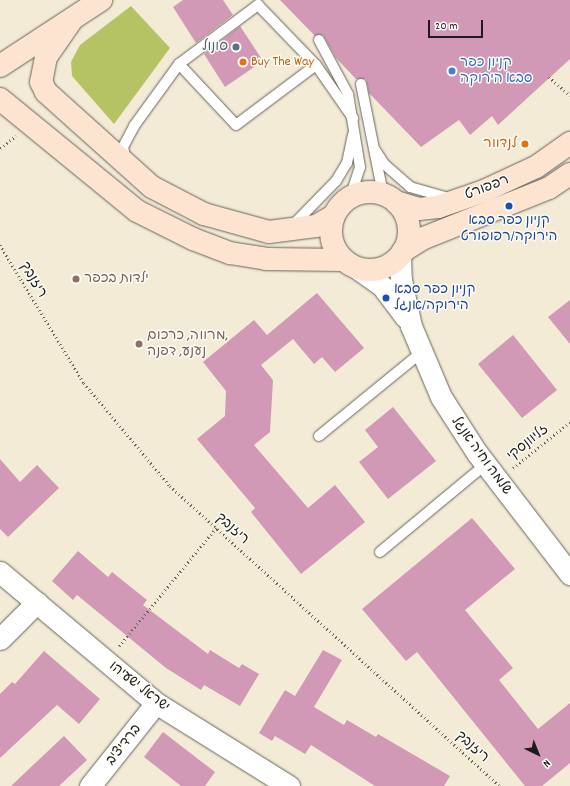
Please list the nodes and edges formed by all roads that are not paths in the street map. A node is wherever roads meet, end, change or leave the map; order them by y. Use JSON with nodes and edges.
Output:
{"nodes":[{"id":1,"x":102,"y":0,"type":"edge"},
{"id":2,"x":71,"y":21,"type":"junction"},
{"id":3,"x":319,"y":40,"type":"dead end"},
{"id":4,"x":179,"y":64,"type":"junction"},
{"id":5,"x":316,"y":65,"type":"junction"},
{"id":6,"x":0,"y":66,"type":"edge"},
{"id":7,"x":361,"y":84,"type":"dead end"},
{"id":8,"x":0,"y":99,"type":"edge"},
{"id":9,"x":353,"y":118,"type":"junction"},
{"id":10,"x":354,"y":129,"type":"junction"},
{"id":11,"x":570,"y":143,"type":"edge"},
{"id":12,"x":372,"y":144,"type":"junction"},
{"id":13,"x":127,"y":168,"type":"junction"},
{"id":14,"x":570,"y":174,"type":"edge"},
{"id":15,"x":350,"y":197,"type":"junction"},
{"id":16,"x":390,"y":198,"type":"junction"},
{"id":17,"x":460,"y":199,"type":"junction"},
{"id":18,"x":333,"y":216,"type":"junction"},
{"id":19,"x":285,"y":231,"type":"junction"},
{"id":20,"x":401,"y":253,"type":"junction"},
{"id":21,"x":350,"y":264,"type":"junction"},
{"id":22,"x":411,"y":326,"type":"junction"},
{"id":23,"x":422,"y":352,"type":"junction"},
{"id":24,"x":318,"y":436,"type":"dead end"},
{"id":25,"x":486,"y":464,"type":"junction"},
{"id":26,"x":380,"y":552,"type":"dead end"},
{"id":27,"x":0,"y":572,"type":"edge"},
{"id":28,"x":570,"y":574,"type":"edge"},
{"id":29,"x":38,"y":602,"type":"junction"},
{"id":30,"x":0,"y":639,"type":"edge"},
{"id":31,"x":156,"y":703,"type":"junction"},
{"id":32,"x":277,"y":784,"type":"edge"},
{"id":33,"x":90,"y":786,"type":"edge"}],
"edges":[{"from":1,"to":2,"type":"main road"},
{"from":2,"to":6,"type":"main road"},
{"from":2,"to":13,"type":"main road"},
{"from":3,"to":9,"type":"lane"},
{"from":4,"to":5,"type":"lane"},
{"from":4,"to":5,"type":"lane"},
{"from":4,"to":13,"type":"lane"},
{"from":5,"to":9,"type":"lane"},
{"from":7,"to":12,"type":"lane"},
{"from":8,"to":21,"type":"main road"},
{"from":9,"to":10,"type":"lane"},
{"from":10,"to":15,"type":"lane"},
{"from":10,"to":19,"type":"lane"},
{"from":11,"to":17,"type":"main road","name":"רפפורט"},
{"from":12,"to":16,"type":"lane"},
{"from":12,"to":17,"type":"lane"},
{"from":13,"to":19,"type":"main road"},
{"from":14,"to":20,"type":"main road","name":"רפפורט"},
{"from":15,"to":16,"type":"main road"},
{"from":15,"to":18,"type":"main road"},
{"from":16,"to":17,"type":"main road","name":"רפפורט"},
{"from":16,"to":20,"type":"main road"},
{"from":18,"to":19,"type":"main road"},
{"from":18,"to":21,"type":"main road"},
{"from":20,"to":21,"type":"main road"},
{"from":20,"to":22,"type":"street","name":"שלמה וחיה אנגל"},
{"from":21,"to":22,"type":"street","name":"שלמה וחיה אנגל"},
{"from":22,"to":23,"type":"street","name":"שלמה וחיה אנגל"},
{"from":23,"to":24,"type":"lane"},
{"from":23,"to":25,"type":"street","name":"שלמה וחיה אנגל"},
{"from":25,"to":26,"type":"lane"},
{"from":25,"to":28,"type":"street","name":"שלמה וחיה אנגל"},
{"from":27,"to":29,"type":"street","name":"ישראל ישעיהו"},
{"from":29,"to":30,"type":"street"},
{"from":29,"to":31,"type":"street","name":"ישראל ישעיהו"},
{"from":31,"to":32,"type":"street","name":"ישראל ישעיהו"},
{"from":31,"to":33,"type":"street","name":"ברדיצ'ב"}]}
